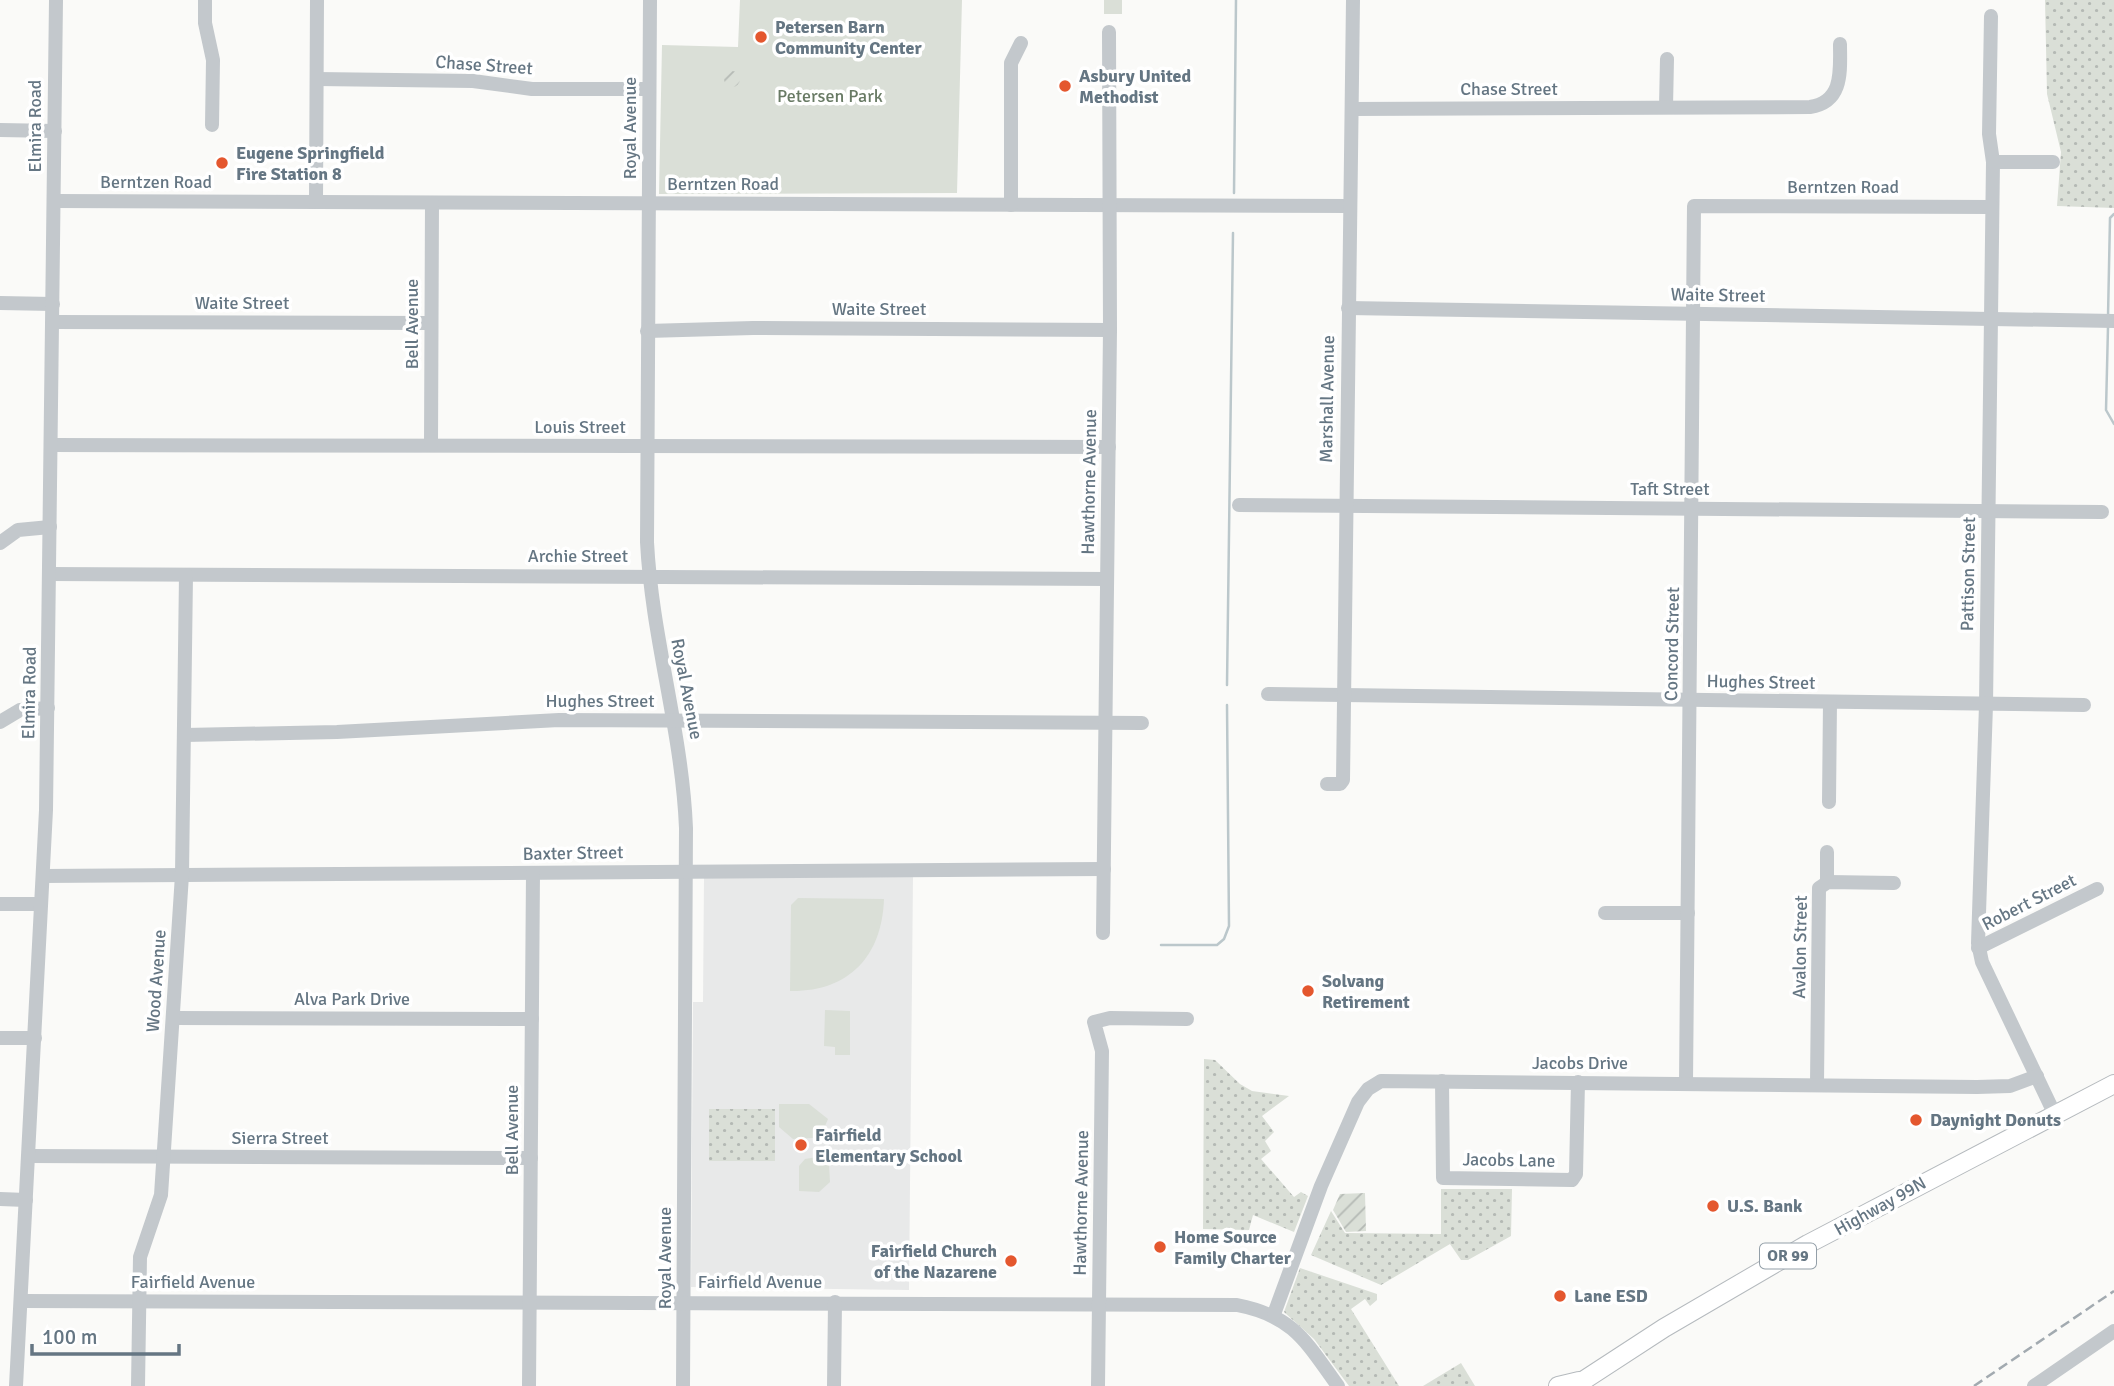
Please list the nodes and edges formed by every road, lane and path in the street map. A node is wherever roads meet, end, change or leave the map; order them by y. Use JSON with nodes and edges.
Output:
{"nodes":[{"id":1,"x":56,"y":0,"type":"edge"},
{"id":2,"x":205,"y":0,"type":"edge"},
{"id":3,"x":317,"y":0,"type":"edge"},
{"id":4,"x":650,"y":0,"type":"edge"},
{"id":5,"x":1353,"y":0,"type":"edge"},
{"id":6,"x":1991,"y":16,"type":"dead end"},
{"id":7,"x":1109,"y":32,"type":"dead end"},
{"id":8,"x":1021,"y":43,"type":"dead end"},
{"id":9,"x":1840,"y":44,"type":"dead end"},
{"id":10,"x":1667,"y":59,"type":"dead end"},
{"id":11,"x":317,"y":79,"type":"junction"},
{"id":12,"x":649,"y":89,"type":"junction"},
{"id":13,"x":1666,"y":107,"type":"junction"},
{"id":14,"x":1352,"y":109,"type":"junction"},
{"id":15,"x":212,"y":125,"type":"dead end"},
{"id":16,"x":0,"y":130,"type":"edge"},
{"id":17,"x":55,"y":131,"type":"junction"},
{"id":18,"x":1993,"y":162,"type":"junction"},
{"id":19,"x":2053,"y":162,"type":"dead end"},
{"id":20,"x":54,"y":201,"type":"junction"},
{"id":21,"x":316,"y":202,"type":"junction"},
{"id":22,"x":432,"y":203,"type":"junction"},
{"id":23,"x":649,"y":203,"type":"junction"},
{"id":24,"x":1011,"y":205,"type":"junction"},
{"id":25,"x":1111,"y":205,"type":"junction"},
{"id":26,"x":1350,"y":206,"type":"junction"},
{"id":27,"x":1694,"y":206,"type":"joint"},
{"id":28,"x":1992,"y":206,"type":"junction"},
{"id":29,"x":0,"y":303,"type":"edge"},
{"id":30,"x":53,"y":304,"type":"junction"},
{"id":31,"x":1348,"y":308,"type":"junction"},
{"id":32,"x":1694,"y":313,"type":"junction"},
{"id":33,"x":1990,"y":319,"type":"junction"},
{"id":34,"x":2104,"y":321,"type":"edge"},
{"id":35,"x":53,"y":322,"type":"junction"},
{"id":36,"x":431,"y":323,"type":"junction"},
{"id":37,"x":1110,"y":330,"type":"junction"},
{"id":38,"x":648,"y":331,"type":"junction"},
{"id":39,"x":51,"y":445,"type":"junction"},
{"id":40,"x":431,"y":445,"type":"junction"},
{"id":41,"x":647,"y":447,"type":"junction"},
{"id":42,"x":1109,"y":447,"type":"junction"},
{"id":43,"x":1239,"y":505,"type":"dead end"},
{"id":44,"x":1345,"y":506,"type":"junction"},
{"id":45,"x":1692,"y":508,"type":"junction"},
{"id":46,"x":1989,"y":512,"type":"junction"},
{"id":47,"x":2102,"y":512,"type":"dead end"},
{"id":48,"x":50,"y":527,"type":"junction"},
{"id":49,"x":0,"y":543,"type":"edge"},
{"id":50,"x":49,"y":573,"type":"junction"},
{"id":51,"x":186,"y":575,"type":"junction"},
{"id":52,"x":649,"y":575,"type":"junction"},
{"id":53,"x":1107,"y":579,"type":"junction"},
{"id":54,"x":1268,"y":694,"type":"dead end"},
{"id":55,"x":1344,"y":694,"type":"junction"},
{"id":56,"x":1690,"y":701,"type":"junction"},
{"id":57,"x":1830,"y":702,"type":"junction"},
{"id":58,"x":1986,"y":705,"type":"junction"},
{"id":59,"x":2084,"y":705,"type":"dead end"},
{"id":60,"x":48,"y":708,"type":"junction"},
{"id":61,"x":674,"y":721,"type":"junction"},
{"id":62,"x":0,"y":722,"type":"edge"},
{"id":63,"x":1142,"y":723,"type":"dead end"},
{"id":64,"x":1106,"y":724,"type":"junction"},
{"id":65,"x":185,"y":735,"type":"junction"},
{"id":66,"x":1328,"y":784,"type":"dead end"},
{"id":67,"x":1829,"y":802,"type":"dead end"},
{"id":68,"x":1827,"y":852,"type":"dead end"},
{"id":69,"x":1104,"y":869,"type":"junction"},
{"id":70,"x":687,"y":870,"type":"junction"},
{"id":71,"x":533,"y":873,"type":"junction"},
{"id":72,"x":182,"y":875,"type":"junction"},
{"id":73,"x":43,"y":876,"type":"junction"},
{"id":74,"x":1827,"y":882,"type":"junction"},
{"id":75,"x":1894,"y":883,"type":"dead end"},
{"id":76,"x":2096,"y":889,"type":"dead end"},
{"id":77,"x":0,"y":904,"type":"edge"},
{"id":78,"x":41,"y":904,"type":"junction"},
{"id":79,"x":1605,"y":913,"type":"dead end"},
{"id":80,"x":1688,"y":913,"type":"junction"},
{"id":81,"x":1103,"y":933,"type":"dead end"},
{"id":82,"x":1978,"y":948,"type":"junction"},
{"id":83,"x":173,"y":1018,"type":"junction"},
{"id":84,"x":532,"y":1018,"type":"junction"},
{"id":85,"x":1187,"y":1019,"type":"dead end"},
{"id":86,"x":0,"y":1038,"type":"edge"},
{"id":87,"x":35,"y":1038,"type":"junction"},
{"id":88,"x":2037,"y":1076,"type":"junction"},
{"id":89,"x":1442,"y":1081,"type":"junction"},
{"id":90,"x":1578,"y":1082,"type":"junction"},
{"id":91,"x":1686,"y":1083,"type":"junction"},
{"id":92,"x":1817,"y":1084,"type":"junction"},
{"id":93,"x":2114,"y":1084,"type":"edge"},
{"id":94,"x":2055,"y":1115,"type":"junction"},
{"id":95,"x":29,"y":1156,"type":"junction"},
{"id":96,"x":164,"y":1157,"type":"junction"},
{"id":97,"x":531,"y":1158,"type":"junction"},
{"id":98,"x":0,"y":1199,"type":"edge"},
{"id":99,"x":26,"y":1200,"type":"junction"},
{"id":100,"x":21,"y":1301,"type":"junction"},
{"id":101,"x":139,"y":1301,"type":"junction"},
{"id":102,"x":683,"y":1301,"type":"junction"},
{"id":103,"x":531,"y":1302,"type":"junction"},
{"id":104,"x":835,"y":1302,"type":"junction"},
{"id":105,"x":1099,"y":1304,"type":"junction"},
{"id":106,"x":1274,"y":1314,"type":"junction"},
{"id":107,"x":2114,"y":1331,"type":"edge"},
{"id":108,"x":1577,"y":1384,"type":"edge"},
{"id":109,"x":16,"y":1386,"type":"edge"},
{"id":110,"x":138,"y":1386,"type":"edge"},
{"id":111,"x":529,"y":1386,"type":"edge"},
{"id":112,"x":683,"y":1386,"type":"edge"},
{"id":113,"x":834,"y":1386,"type":"edge"},
{"id":114,"x":1098,"y":1386,"type":"edge"},
{"id":115,"x":1338,"y":1386,"type":"edge"},
{"id":116,"x":1558,"y":1386,"type":"edge"},
{"id":117,"x":2034,"y":1386,"type":"edge"}],
"edges":[{"from":1,"to":17,"type":"street","name":"Elmira Road"},
{"from":2,"to":15,"type":"street"},
{"from":3,"to":11,"type":"street"},
{"from":4,"to":12,"type":"street","name":"Royal Avenue"},
{"from":5,"to":14,"type":"street","name":"Marshall Avenue"},
{"from":6,"to":18,"type":"street","name":"Pattison Street"},
{"from":7,"to":25,"type":"street","name":"Hawthorne Avenue"},
{"from":8,"to":24,"type":"street"},
{"from":9,"to":13,"type":"street","name":"Chase Street"},
{"from":10,"to":13,"type":"street"},
{"from":11,"to":12,"type":"street","name":"Chase Street"},
{"from":11,"to":21,"type":"street"},
{"from":12,"to":23,"type":"street","name":"Royal Avenue"},
{"from":13,"to":14,"type":"street","name":"Chase Street"},
{"from":14,"to":26,"type":"street","name":"Marshall Avenue"},
{"from":16,"to":17,"type":"street"},
{"from":17,"to":20,"type":"street","name":"Elmira Road"},
{"from":18,"to":19,"type":"street"},
{"from":18,"to":28,"type":"street","name":"Pattison Street"},
{"from":20,"to":21,"type":"street","name":"Berntzen Road"},
{"from":20,"to":30,"type":"street","name":"Elmira Road"},
{"from":21,"to":22,"type":"street","name":"Berntzen Road"},
{"from":22,"to":23,"type":"street","name":"Berntzen Road"},
{"from":22,"to":36,"type":"street","name":"Bell Avenue"},
{"from":23,"to":24,"type":"street","name":"Berntzen Road"},
{"from":23,"to":38,"type":"street","name":"Royal Avenue"},
{"from":24,"to":25,"type":"street","name":"Berntzen Road"},
{"from":25,"to":26,"type":"street","name":"Berntzen Road"},
{"from":25,"to":37,"type":"street","name":"Hawthorne Avenue"},
{"from":26,"to":31,"type":"street","name":"Marshall Avenue"},
{"from":27,"to":28,"type":"street","name":"Berntzen Road"},
{"from":27,"to":32,"type":"street","name":"Concord Street"},
{"from":28,"to":33,"type":"street","name":"Pattison Street"},
{"from":29,"to":30,"type":"street"},
{"from":30,"to":35,"type":"street","name":"Elmira Road"},
{"from":31,"to":32,"type":"street","name":"Waite Street"},
{"from":31,"to":44,"type":"street","name":"Marshall Avenue"},
{"from":32,"to":33,"type":"street","name":"Waite Street"},
{"from":32,"to":45,"type":"street","name":"Concord Street"},
{"from":33,"to":34,"type":"street","name":"Waite Street"},
{"from":33,"to":46,"type":"street","name":"Pattison Street"},
{"from":35,"to":36,"type":"street","name":"Waite Street"},
{"from":35,"to":39,"type":"street","name":"Elmira Road"},
{"from":36,"to":40,"type":"street","name":"Bell Avenue"},
{"from":37,"to":38,"type":"street","name":"Waite Street"},
{"from":37,"to":42,"type":"street","name":"Hawthorne Avenue"},
{"from":38,"to":41,"type":"street","name":"Royal Avenue"},
{"from":39,"to":40,"type":"street","name":"Louis Street"},
{"from":39,"to":48,"type":"street","name":"Elmira Road"},
{"from":40,"to":41,"type":"street","name":"Louis Street"},
{"from":41,"to":42,"type":"street","name":"Louis Street"},
{"from":41,"to":52,"type":"street","name":"Royal Avenue"},
{"from":42,"to":53,"type":"street","name":"Hawthorne Avenue"},
{"from":43,"to":44,"type":"street","name":"Taft Street"},
{"from":44,"to":45,"type":"street","name":"Taft Street"},
{"from":44,"to":55,"type":"street","name":"Marshall Avenue"},
{"from":45,"to":46,"type":"street","name":"Taft Street"},
{"from":45,"to":56,"type":"street","name":"Concord Street"},
{"from":46,"to":47,"type":"street","name":"Taft Street"},
{"from":46,"to":58,"type":"street","name":"Pattison Street"},
{"from":48,"to":49,"type":"street"},
{"from":48,"to":50,"type":"street","name":"Elmira Road"},
{"from":50,"to":51,"type":"street","name":"Archie Street"},
{"from":50,"to":60,"type":"street","name":"Elmira Road"},
{"from":51,"to":52,"type":"street","name":"Archie Street"},
{"from":51,"to":65,"type":"street","name":"Wood Avenue"},
{"from":52,"to":53,"type":"street","name":"Archie Street"},
{"from":52,"to":61,"type":"street","name":"Royal Avenue"},
{"from":53,"to":64,"type":"street","name":"Hawthorne Avenue"},
{"from":54,"to":55,"type":"street","name":"Hughes Street"},
{"from":55,"to":56,"type":"street","name":"Hughes Street"},
{"from":55,"to":66,"type":"street","name":"Marshall Avenue"},
{"from":56,"to":57,"type":"street","name":"Hughes Street"},
{"from":56,"to":80,"type":"street","name":"Concord Street"},
{"from":57,"to":58,"type":"street","name":"Hughes Street"},
{"from":57,"to":67,"type":"street"},
{"from":58,"to":59,"type":"street","name":"Hughes Street"},
{"from":58,"to":82,"type":"street","name":"Pattison Street"},
{"from":60,"to":62,"type":"street"},
{"from":60,"to":73,"type":"street","name":"Elmira Road"},
{"from":61,"to":64,"type":"street","name":"Hughes Street"},
{"from":61,"to":65,"type":"street","name":"Hughes Street"},
{"from":61,"to":70,"type":"street","name":"Royal Avenue"},
{"from":63,"to":64,"type":"street","name":"Hughes Street"},
{"from":64,"to":69,"type":"street","name":"Hawthorne Avenue"},
{"from":65,"to":72,"type":"street","name":"Wood Avenue"},
{"from":68,"to":74,"type":"street"},
{"from":69,"to":70,"type":"street","name":"Baxter Street"},
{"from":69,"to":81,"type":"street","name":"Hawthorne Avenue"},
{"from":70,"to":71,"type":"street","name":"Baxter Street"},
{"from":70,"to":102,"type":"street","name":"Royal Avenue"},
{"from":71,"to":72,"type":"street","name":"Baxter Street"},
{"from":71,"to":84,"type":"street","name":"Bell Avenue"},
{"from":72,"to":73,"type":"street","name":"Baxter Street"},
{"from":72,"to":83,"type":"street","name":"Wood Avenue"},
{"from":73,"to":78,"type":"street","name":"Elmira Road"},
{"from":74,"to":75,"type":"street","name":"Avalon Street"},
{"from":74,"to":92,"type":"street","name":"Avalon Street"},
{"from":76,"to":82,"type":"street","name":"Robert Street"},
{"from":77,"to":78,"type":"street"},
{"from":78,"to":87,"type":"street","name":"Elmira Road"},
{"from":79,"to":80,"type":"street"},
{"from":80,"to":91,"type":"street","name":"Concord Street"},
{"from":82,"to":88,"type":"street","name":"Pattison Street"},
{"from":83,"to":84,"type":"street","name":"Alva Park Drive"},
{"from":83,"to":96,"type":"street","name":"Wood Avenue"},
{"from":84,"to":97,"type":"street","name":"Bell Avenue"},
{"from":85,"to":105,"type":"street","name":"Hawthorne Avenue"},
{"from":86,"to":87,"type":"street"},
{"from":87,"to":95,"type":"street","name":"Elmira Road"},
{"from":88,"to":92,"type":"street","name":"Jacobs Drive"},
{"from":88,"to":94,"type":"street","name":"Pattison Street"},
{"from":89,"to":90,"type":"street","name":"Jacobs Drive"},
{"from":89,"to":90,"type":"street","name":"Jacobs Lane"},
{"from":89,"to":106,"type":"street","name":"Jacobs Drive"},
{"from":90,"to":91,"type":"street","name":"Jacobs Drive"},
{"from":91,"to":92,"type":"street","name":"Jacobs Drive"},
{"from":93,"to":94,"type":"main road","name":"Highway 99N","number":"OR 99"},
{"from":94,"to":108,"type":"main road","name":"Highway 99N","number":"OR 99"},
{"from":95,"to":96,"type":"street","name":"Sierra Street"},
{"from":95,"to":99,"type":"street","name":"Elmira Road"},
{"from":96,"to":97,"type":"street","name":"Sierra Street"},
{"from":96,"to":101,"type":"street","name":"Wood Avenue"},
{"from":97,"to":103,"type":"street","name":"Bell Avenue"},
{"from":98,"to":99,"type":"street"},
{"from":99,"to":100,"type":"street","name":"Elmira Road"},
{"from":100,"to":101,"type":"street","name":"Fairfield Avenue"},
{"from":100,"to":109,"type":"street","name":"Elmira Road"},
{"from":101,"to":103,"type":"street","name":"Fairfield Avenue"},
{"from":101,"to":110,"type":"street","name":"Wood Avenue"},
{"from":102,"to":103,"type":"street","name":"Fairfield Avenue"},
{"from":102,"to":104,"type":"street","name":"Fairfield Avenue"},
{"from":102,"to":112,"type":"street","name":"Royal Avenue"},
{"from":103,"to":111,"type":"street","name":"Bell Avenue"},
{"from":104,"to":105,"type":"street","name":"Fairfield Avenue"},
{"from":104,"to":113,"type":"street"},
{"from":105,"to":106,"type":"street","name":"Fairfield Avenue"},
{"from":105,"to":114,"type":"street","name":"Hawthorne Avenue"},
{"from":106,"to":115,"type":"street","name":"Fairfield Avenue"},
{"from":107,"to":117,"type":"street"},
{"from":108,"to":116,"type":"main road","name":"Highway 99N","number":"OR 99"}]}
